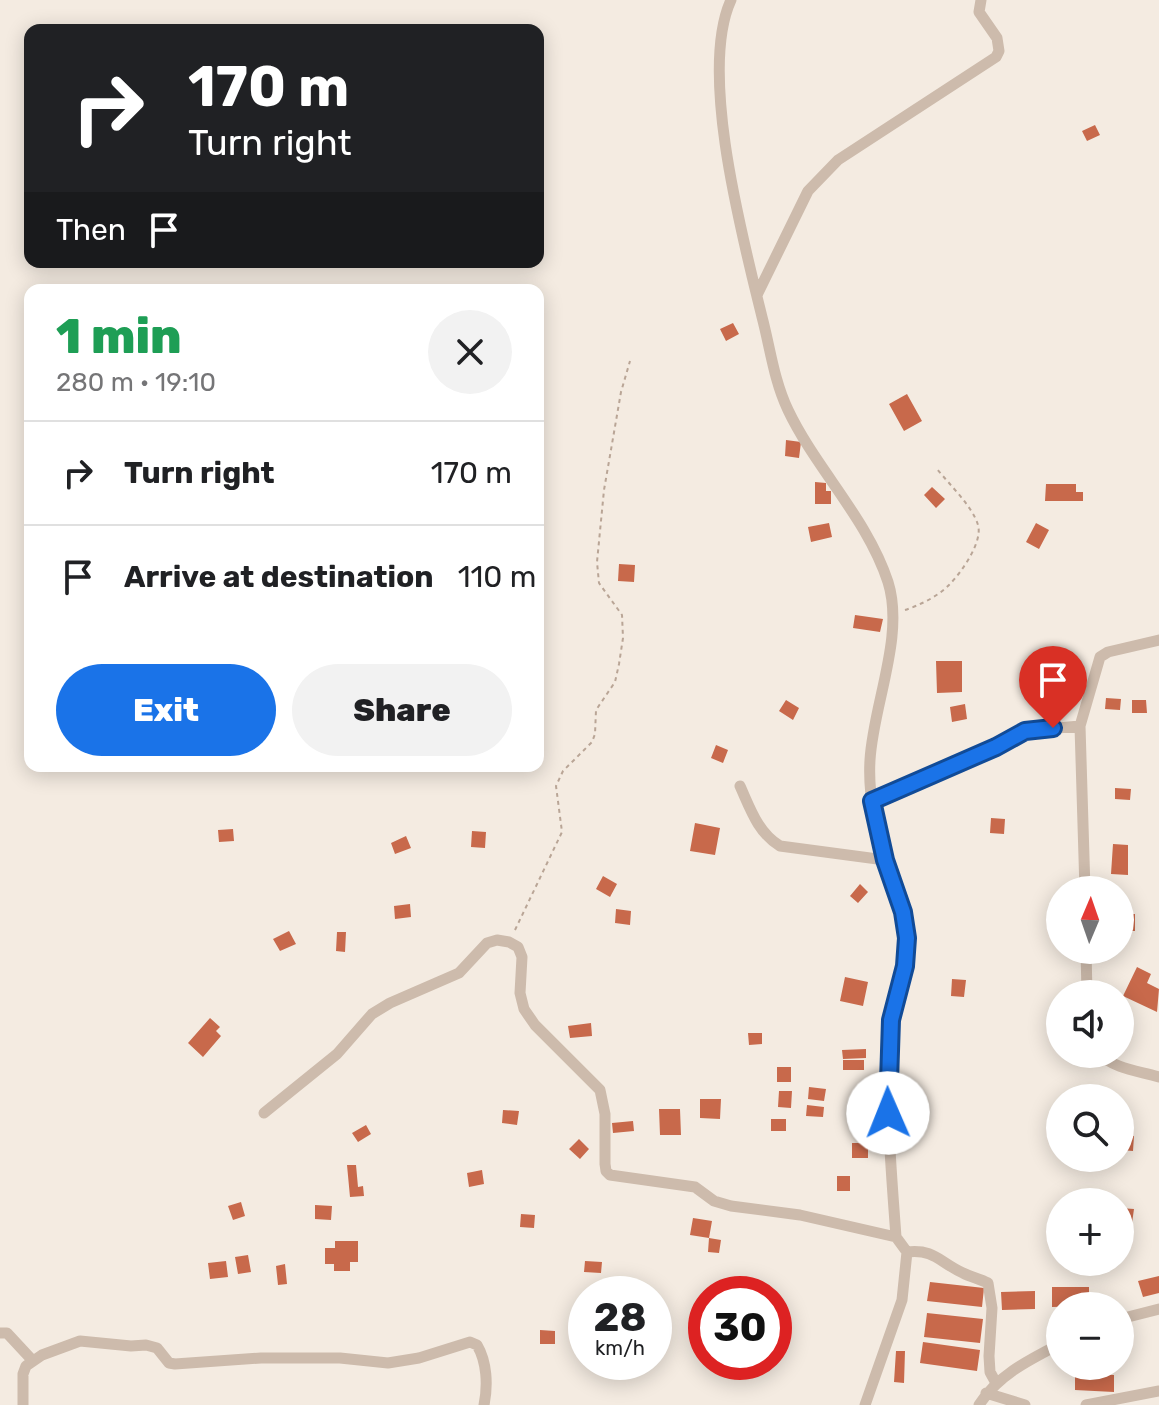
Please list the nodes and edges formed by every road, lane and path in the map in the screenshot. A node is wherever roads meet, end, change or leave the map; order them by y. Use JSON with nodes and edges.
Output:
{"nodes":[{"id":1,"x":731,"y":0,"type":"edge"},
{"id":2,"x":981,"y":0,"type":"edge"},
{"id":3,"x":757,"y":295,"type":"junction"},
{"id":4,"x":630,"y":361,"type":"dead end"},
{"id":5,"x":937,"y":469,"type":"dead end"},
{"id":6,"x":892,"y":614,"type":"junction"},
{"id":7,"x":1159,"y":640,"type":"edge"},
{"id":8,"x":1080,"y":726,"type":"junction"},
{"id":9,"x":740,"y":786,"type":"dead end"},
{"id":10,"x":872,"y":801,"type":"junction"},
{"id":11,"x":885,"y":860,"type":"junction"},
{"id":12,"x":1085,"y":876,"type":"edge"},
{"id":13,"x":509,"y":942,"type":"junction"},
{"id":14,"x":1125,"y":1068,"type":"edge"},
{"id":15,"x":1159,"y":1077,"type":"edge"},
{"id":16,"x":264,"y":1113,"type":"dead end"},
{"id":17,"x":896,"y":1237,"type":"junction"},
{"id":18,"x":907,"y":1252,"type":"junction"},
{"id":19,"x":1159,"y":1309,"type":"edge"},
{"id":20,"x":1134,"y":1315,"type":"edge"},
{"id":21,"x":0,"y":1333,"type":"edge"},
{"id":22,"x":1046,"y":1351,"type":"edge"},
{"id":23,"x":33,"y":1361,"type":"junction"},
{"id":24,"x":996,"y":1383,"type":"junction"},
{"id":25,"x":1159,"y":1391,"type":"edge"},
{"id":26,"x":986,"y":1393,"type":"junction"},
{"id":27,"x":23,"y":1405,"type":"edge"},
{"id":28,"x":484,"y":1405,"type":"edge"},
{"id":29,"x":865,"y":1405,"type":"edge"},
{"id":30,"x":979,"y":1405,"type":"edge"},
{"id":31,"x":1025,"y":1405,"type":"edge"},
{"id":32,"x":1086,"y":1405,"type":"edge"}],
"edges":[{"from":1,"to":3,"type":"street"},
{"from":2,"to":3,"type":"street"},
{"from":3,"to":6,"type":"street"},
{"from":4,"to":13,"type":"path"},
{"from":5,"to":6,"type":"path"},
{"from":6,"to":10,"type":"street"},
{"from":7,"to":8,"type":"street"},
{"from":8,"to":10,"type":"street"},
{"from":8,"to":12,"type":"street"},
{"from":9,"to":11,"type":"street"},
{"from":10,"to":11,"type":"street"},
{"from":11,"to":17,"type":"street"},
{"from":13,"to":16,"type":"street"},
{"from":13,"to":17,"type":"street"},
{"from":14,"to":15,"type":"street"},
{"from":17,"to":18,"type":"street"},
{"from":18,"to":24,"type":"street"},
{"from":18,"to":29,"type":"street"},
{"from":19,"to":20,"type":"street"},
{"from":21,"to":23,"type":"street"},
{"from":22,"to":24,"type":"street"},
{"from":23,"to":27,"type":"street"},
{"from":23,"to":28,"type":"street"},
{"from":24,"to":26,"type":"street"},
{"from":25,"to":32,"type":"street"},
{"from":26,"to":30,"type":"street"},
{"from":26,"to":31,"type":"street"}]}
